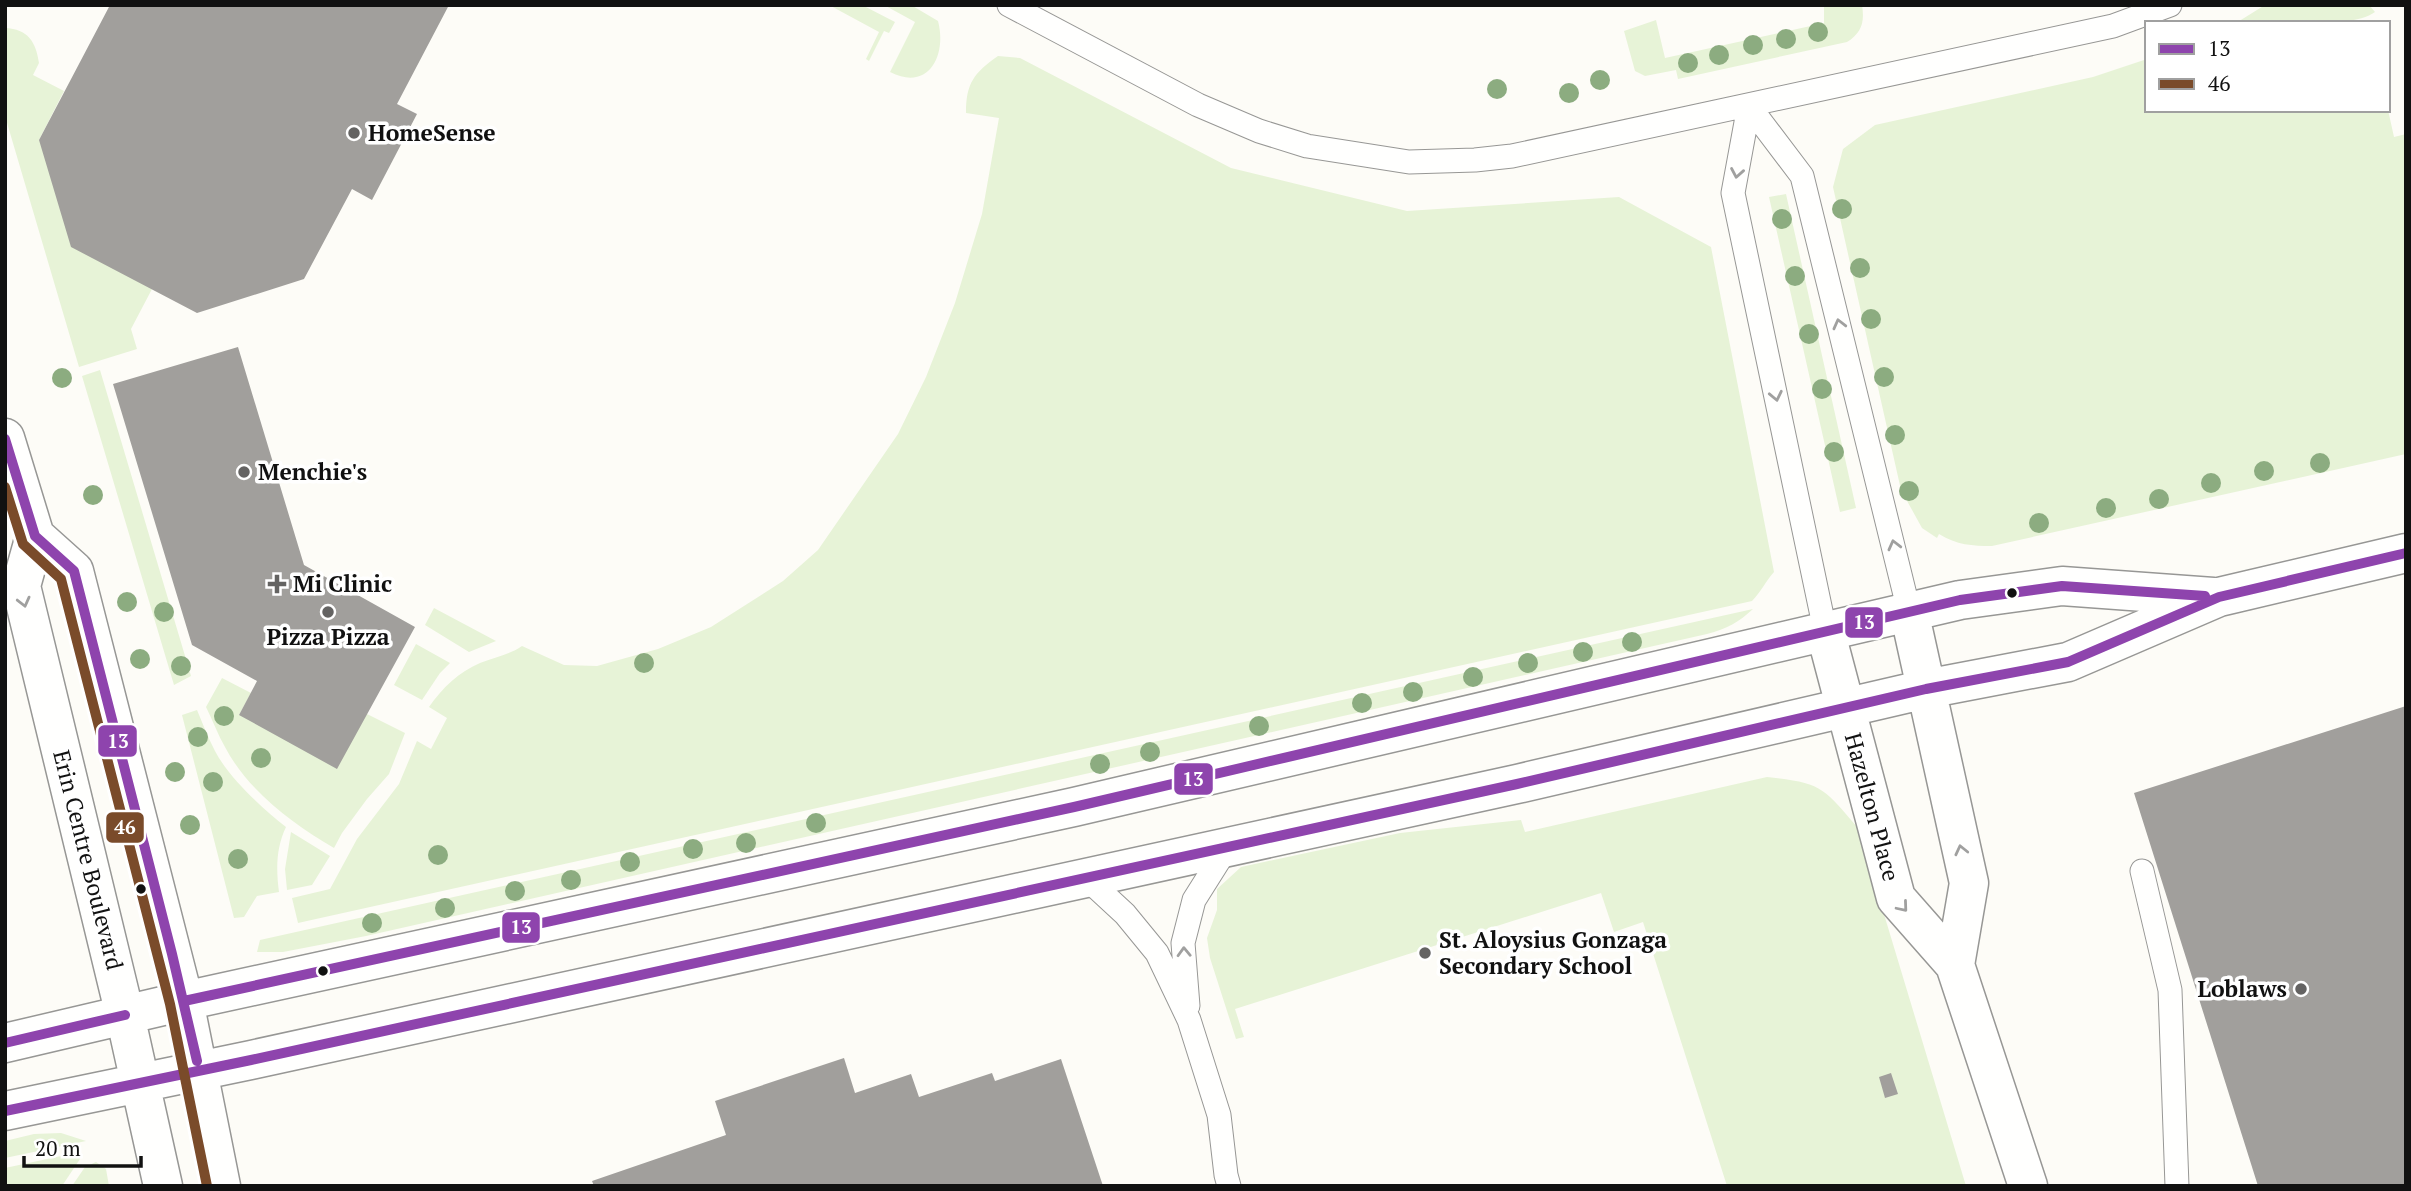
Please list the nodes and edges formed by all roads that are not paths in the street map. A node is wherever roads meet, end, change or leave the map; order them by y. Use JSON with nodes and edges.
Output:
{"nodes":[{"id":1,"x":1009,"y":5,"type":"edge"},
{"id":2,"x":2170,"y":5,"type":"edge"},
{"id":3,"x":2109,"y":16,"type":"edge"},
{"id":4,"x":1749,"y":106,"type":"junction"},
{"id":5,"x":5,"y":438,"type":"edge"},
{"id":6,"x":35,"y":536,"type":"junction"},
{"id":7,"x":2406,"y":553,"type":"edge"},
{"id":8,"x":2219,"y":597,"type":"junction"},
{"id":9,"x":1909,"y":611,"type":"junction"},
{"id":10,"x":1825,"y":630,"type":"junction"},
{"id":11,"x":1926,"y":690,"type":"junction"},
{"id":12,"x":1845,"y":708,"type":"junction"},
{"id":13,"x":1228,"y":846,"type":"junction"},
{"id":14,"x":2142,"y":871,"type":"dead end"},
{"id":15,"x":1085,"y":877,"type":"junction"},
{"id":16,"x":1955,"y":965,"type":"junction"},
{"id":17,"x":184,"y":1001,"type":"junction"},
{"id":18,"x":125,"y":1015,"type":"junction"},
{"id":19,"x":1189,"y":1020,"type":"junction"},
{"id":20,"x":5,"y":1043,"type":"edge"},
{"id":21,"x":199,"y":1071,"type":"junction"},
{"id":22,"x":140,"y":1083,"type":"junction"},
{"id":23,"x":5,"y":1111,"type":"edge"},
{"id":24,"x":163,"y":1186,"type":"edge"},
{"id":25,"x":221,"y":1186,"type":"edge"},
{"id":26,"x":1230,"y":1186,"type":"edge"},
{"id":27,"x":2028,"y":1186,"type":"edge"},
{"id":28,"x":2177,"y":1186,"type":"edge"}],
"edges":[{"from":1,"to":4,"type":"lane"},
{"from":2,"to":3,"type":"lane"},
{"from":3,"to":4,"type":"lane"},
{"from":9,"to":4,"type":"lane","one_way":true},
{"from":4,"to":10,"type":"lane","one_way":true},
{"from":5,"to":6,"type":"street"},
{"from":6,"to":17,"type":"street"},
{"from":6,"to":18,"type":"street","name":"Erin Centre Boulevard","one_way":true},
{"from":7,"to":8,"type":"street"},
{"from":8,"to":9,"type":"street"},
{"from":8,"to":11,"type":"street"},
{"from":9,"to":10,"type":"street"},
{"from":9,"to":11,"type":"street","name":"Hazelton Place"},
{"from":10,"to":12,"type":"street","name":"Hazelton Place"},
{"from":10,"to":17,"type":"street"},
{"from":11,"to":12,"type":"street"},
{"from":16,"to":11,"type":"street","name":"Hazelton Place","one_way":true},
{"from":12,"to":13,"type":"street"},
{"from":12,"to":16,"type":"street","name":"Hazelton Place","one_way":true},
{"from":13,"to":15,"type":"street"},
{"from":19,"to":13,"type":"lane","one_way":true},
{"from":14,"to":28,"type":"lane"},
{"from":15,"to":19,"type":"lane"},
{"from":15,"to":21,"type":"street"},
{"from":16,"to":27,"type":"street","name":"Hazelton Place"},
{"from":17,"to":18,"type":"street"},
{"from":17,"to":21,"type":"street"},
{"from":18,"to":20,"type":"street"},
{"from":18,"to":22,"type":"street","name":"Erin Centre Boulevard"},
{"from":19,"to":26,"type":"lane"},
{"from":21,"to":22,"type":"street"},
{"from":21,"to":25,"type":"street"},
{"from":22,"to":23,"type":"street"},
{"from":22,"to":24,"type":"street","name":"Erin Centre Boulevard"}]}
